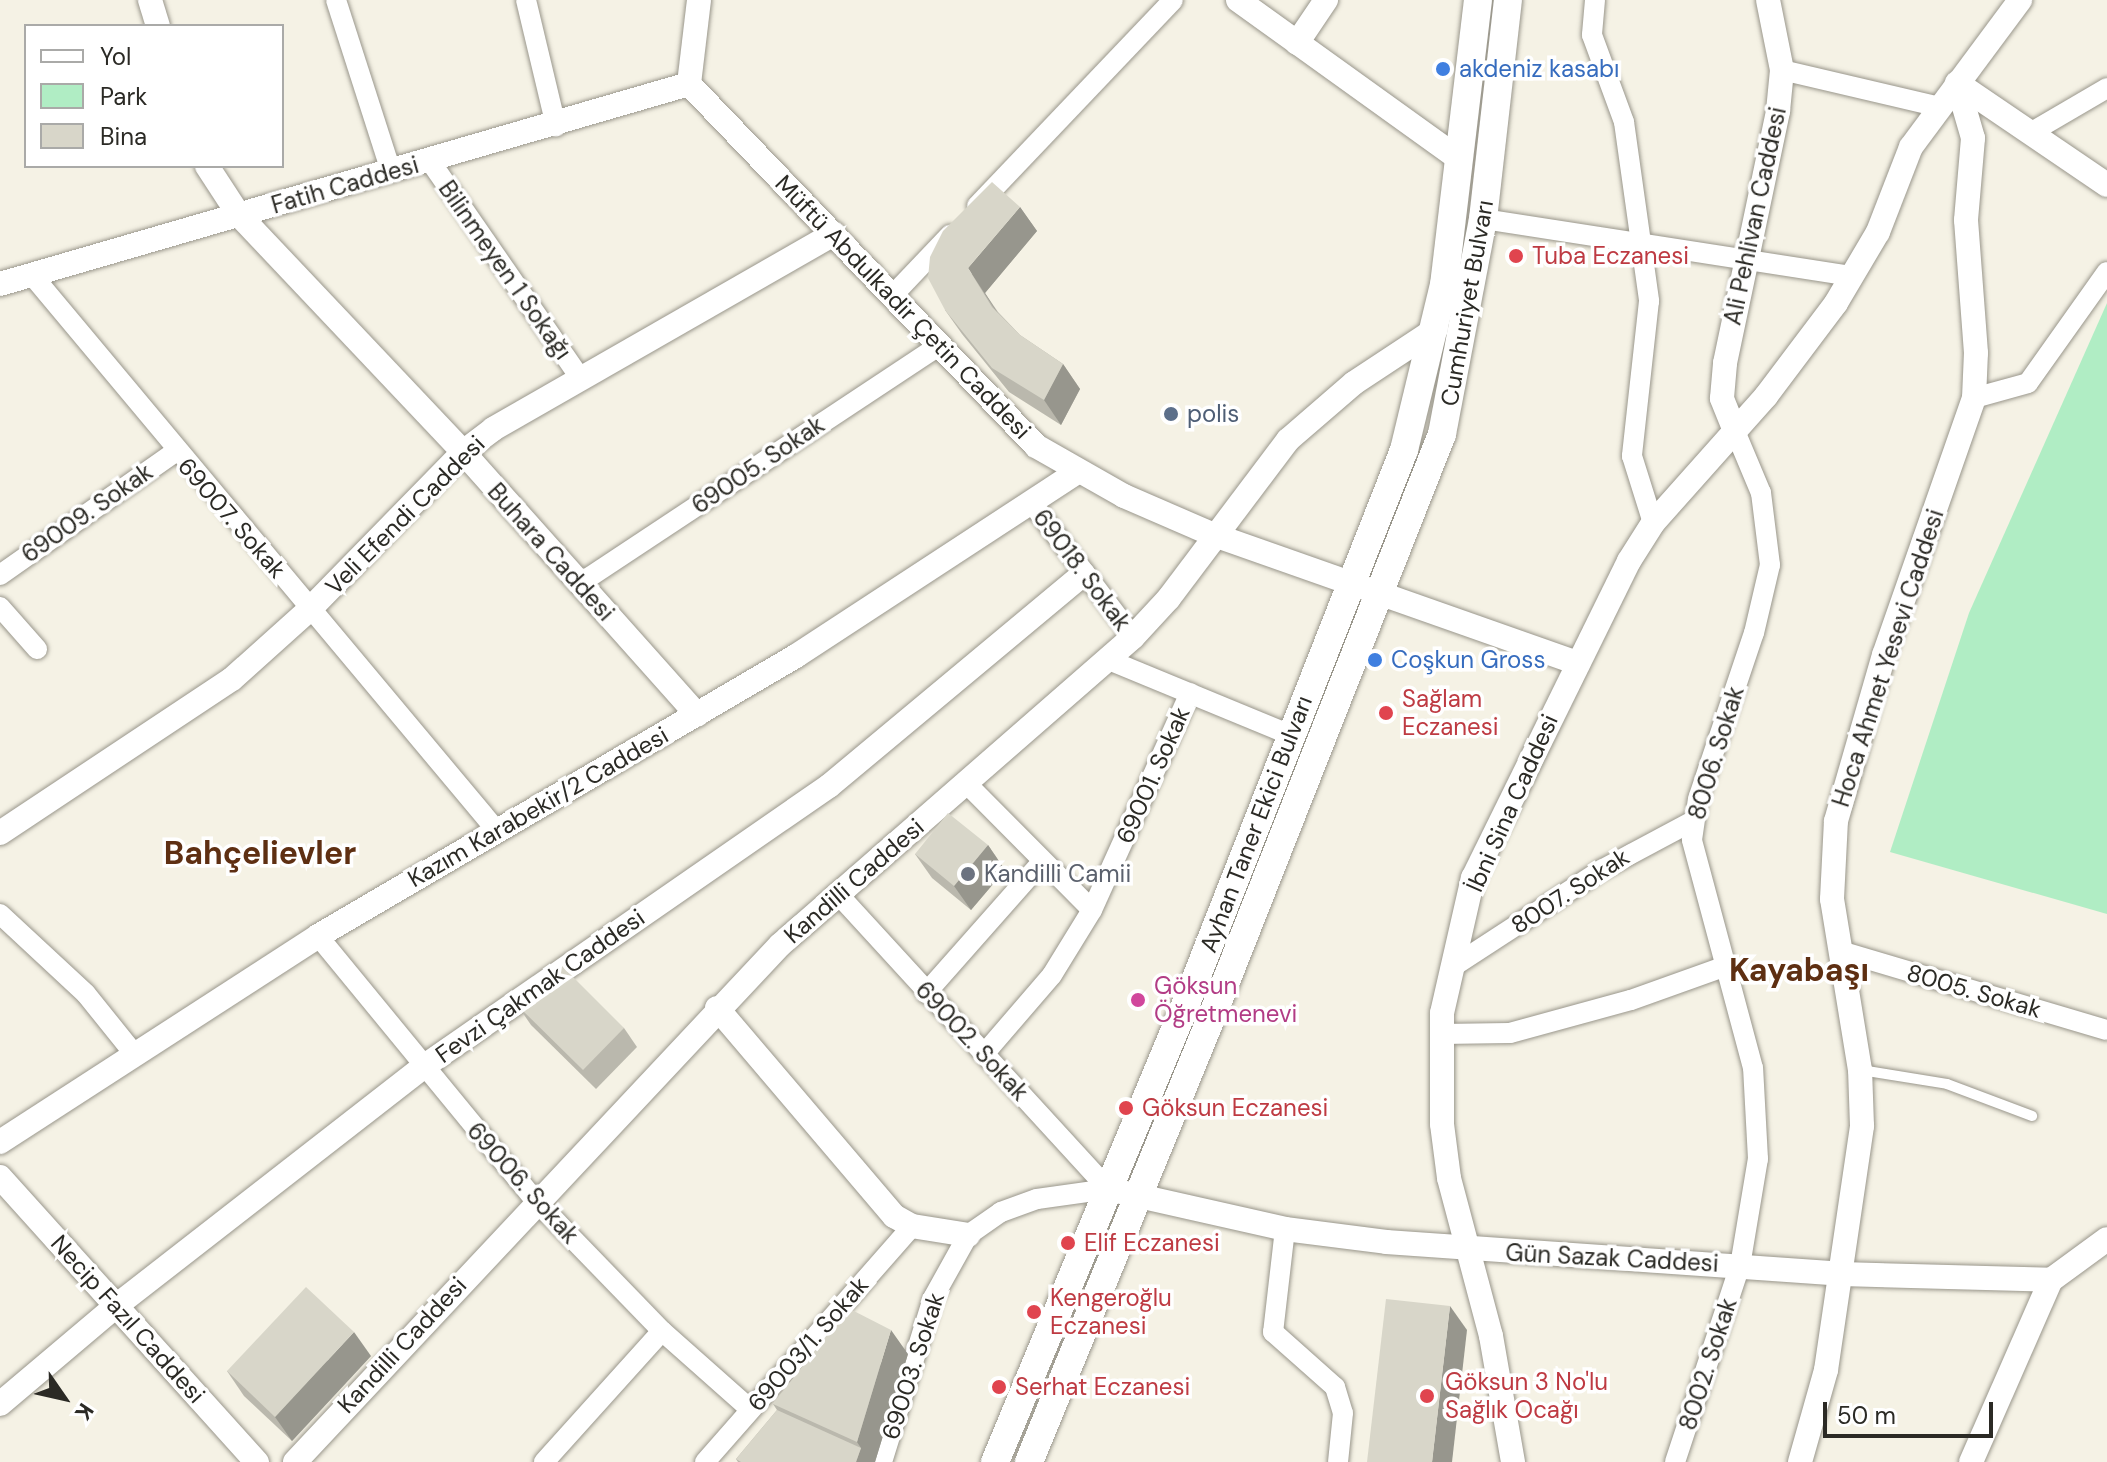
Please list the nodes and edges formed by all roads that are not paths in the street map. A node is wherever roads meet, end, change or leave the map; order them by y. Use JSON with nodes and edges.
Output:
{"nodes":[{"id":1,"x":150,"y":0,"type":"edge"},
{"id":2,"x":336,"y":0,"type":"edge"},
{"id":3,"x":526,"y":0,"type":"edge"},
{"id":4,"x":699,"y":0,"type":"edge"},
{"id":5,"x":1173,"y":0,"type":"edge"},
{"id":6,"x":1238,"y":0,"type":"edge"},
{"id":7,"x":1326,"y":0,"type":"edge"},
{"id":8,"x":1478,"y":0,"type":"edge"},
{"id":9,"x":1508,"y":0,"type":"edge"},
{"id":10,"x":1595,"y":0,"type":"edge"},
{"id":11,"x":1768,"y":0,"type":"edge"},
{"id":12,"x":2020,"y":0,"type":"edge"},
{"id":13,"x":157,"y":24,"type":"edge"},
{"id":14,"x":1297,"y":43,"type":"junction"},
{"id":15,"x":1782,"y":70,"type":"junction"},
{"id":16,"x":1957,"y":83,"type":"junction"},
{"id":17,"x":689,"y":84,"type":"junction"},
{"id":18,"x":2107,"y":88,"type":"edge"},
{"id":19,"x":1940,"y":107,"type":"junction"},
{"id":20,"x":556,"y":126,"type":"junction"},
{"id":21,"x":2030,"y":133,"type":"junction"},
{"id":22,"x":1459,"y":159,"type":"junction"},
{"id":23,"x":430,"y":161,"type":"junction"},
{"id":24,"x":208,"y":168,"type":"edge"},
{"id":25,"x":391,"y":171,"type":"junction"},
{"id":26,"x":2107,"y":185,"type":"edge"},
{"id":27,"x":239,"y":215,"type":"junction"},
{"id":28,"x":1483,"y":219,"type":"junction"},
{"id":29,"x":834,"y":234,"type":"junction"},
{"id":30,"x":1641,"y":242,"type":"junction"},
{"id":31,"x":1744,"y":260,"type":"junction"},
{"id":32,"x":2107,"y":272,"type":"edge"},
{"id":33,"x":32,"y":275,"type":"junction"},
{"id":34,"x":1852,"y":276,"type":"junction"},
{"id":35,"x":0,"y":284,"type":"edge"},
{"id":36,"x":893,"y":295,"type":"junction"},
{"id":37,"x":1436,"y":329,"type":"junction"},
{"id":38,"x":937,"y":347,"type":"junction"},
{"id":39,"x":581,"y":379,"type":"junction"},
{"id":40,"x":1974,"y":398,"type":"junction"},
{"id":41,"x":1735,"y":431,"type":"junction"},
{"id":42,"x":175,"y":452,"type":"junction"},
{"id":43,"x":463,"y":452,"type":"junction"},
{"id":44,"x":1077,"y":472,"type":"junction"},
{"id":45,"x":1031,"y":502,"type":"junction"},
{"id":46,"x":1653,"y":523,"type":"junction"},
{"id":47,"x":1214,"y":535,"type":"junction"},
{"id":48,"x":1083,"y":574,"type":"junction"},
{"id":49,"x":0,"y":575,"type":"edge"},
{"id":50,"x":579,"y":584,"type":"junction"},
{"id":51,"x":1351,"y":585,"type":"junction"},
{"id":52,"x":1381,"y":595,"type":"junction"},
{"id":53,"x":0,"y":607,"type":"edge"},
{"id":54,"x":310,"y":609,"type":"junction"},
{"id":55,"x":1133,"y":637,"type":"junction"},
{"id":56,"x":37,"y":649,"type":"dead end"},
{"id":57,"x":1109,"y":660,"type":"junction"},
{"id":58,"x":1578,"y":663,"type":"junction"},
{"id":59,"x":1190,"y":693,"type":"junction"},
{"id":60,"x":697,"y":715,"type":"junction"},
{"id":61,"x":1291,"y":735,"type":"junction"},
{"id":62,"x":967,"y":784,"type":"junction"},
{"id":63,"x":1693,"y":821,"type":"junction"},
{"id":64,"x":497,"y":831,"type":"junction"},
{"id":65,"x":0,"y":833,"type":"edge"},
{"id":66,"x":1042,"y":862,"type":"junction"},
{"id":67,"x":837,"y":893,"type":"junction"},
{"id":68,"x":1092,"y":910,"type":"junction"},
{"id":69,"x":0,"y":914,"type":"edge"},
{"id":70,"x":318,"y":936,"type":"junction"},
{"id":71,"x":1840,"y":951,"type":"junction"},
{"id":72,"x":1723,"y":967,"type":"junction"},
{"id":73,"x":1451,"y":968,"type":"junction"},
{"id":74,"x":926,"y":993,"type":"junction"},
{"id":75,"x":717,"y":1008,"type":"junction"},
{"id":76,"x":2107,"y":1030,"type":"edge"},
{"id":77,"x":1441,"y":1034,"type":"junction"},
{"id":78,"x":984,"y":1054,"type":"junction"},
{"id":79,"x":135,"y":1055,"type":"junction"},
{"id":80,"x":423,"y":1067,"type":"junction"},
{"id":81,"x":1860,"y":1070,"type":"junction"},
{"id":82,"x":2032,"y":1116,"type":"dead end"},
{"id":83,"x":0,"y":1142,"type":"edge"},
{"id":84,"x":0,"y":1177,"type":"edge"},
{"id":85,"x":1108,"y":1189,"type":"junction"},
{"id":86,"x":1138,"y":1197,"type":"junction"},
{"id":87,"x":536,"y":1201,"type":"junction"},
{"id":88,"x":912,"y":1226,"type":"junction"},
{"id":89,"x":1285,"y":1229,"type":"junction"},
{"id":90,"x":968,"y":1235,"type":"junction"},
{"id":91,"x":2107,"y":1239,"type":"edge"},
{"id":92,"x":1466,"y":1250,"type":"junction"},
{"id":93,"x":1740,"y":1266,"type":"junction"},
{"id":94,"x":1841,"y":1274,"type":"junction"},
{"id":95,"x":2051,"y":1280,"type":"junction"},
{"id":96,"x":116,"y":1306,"type":"junction"},
{"id":97,"x":662,"y":1331,"type":"junction"},
{"id":98,"x":0,"y":1404,"type":"edge"},
{"id":99,"x":750,"y":1409,"type":"junction"},
{"id":100,"x":257,"y":1462,"type":"edge"},
{"id":101,"x":295,"y":1462,"type":"edge"},
{"id":102,"x":544,"y":1462,"type":"edge"},
{"id":103,"x":705,"y":1462,"type":"edge"},
{"id":104,"x":882,"y":1462,"type":"edge"},
{"id":105,"x":995,"y":1462,"type":"edge"},
{"id":106,"x":1029,"y":1462,"type":"edge"},
{"id":107,"x":1338,"y":1462,"type":"edge"},
{"id":108,"x":1513,"y":1462,"type":"edge"},
{"id":109,"x":1675,"y":1462,"type":"edge"},
{"id":110,"x":1800,"y":1462,"type":"edge"},
{"id":111,"x":1971,"y":1462,"type":"edge"}],
"edges":[{"from":1,"to":13,"type":"street"},
{"from":2,"to":25,"type":"street"},
{"from":3,"to":20,"type":"street"},
{"from":4,"to":17,"type":"street"},
{"from":5,"to":36,"type":"street"},
{"from":6,"to":14,"type":"street"},
{"from":7,"to":14,"type":"street"},
{"from":8,"to":22,"type":"main road","name":"Cumhuriyet Bulvarı"},
{"from":9,"to":28,"type":"main road","name":"Cumhuriyet Bulvarı"},
{"from":10,"to":30,"type":"street"},
{"from":11,"to":15,"type":"street","name":"Ali Pehlivan Caddesi"},
{"from":12,"to":16,"type":"street","name":"İbni Sina Caddesi"},
{"from":14,"to":22,"type":"street"},
{"from":15,"to":19,"type":"street"},
{"from":15,"to":31,"type":"street","name":"Ali Pehlivan Caddesi"},
{"from":16,"to":19,"type":"street","name":"İbni Sina Caddesi"},
{"from":16,"to":21,"type":"street"},
{"from":16,"to":40,"type":"street","name":"Hoca Ahmet Yesevi Caddesi"},
{"from":17,"to":20,"type":"street","name":"Fatih Caddesi"},
{"from":17,"to":29,"type":"street","name":"Müftü Abdulkadir Çetin Caddesi"},
{"from":18,"to":21,"type":"street"},
{"from":19,"to":34,"type":"street","name":"İbni Sina Caddesi"},
{"from":20,"to":23,"type":"street","name":"Fatih Caddesi"},
{"from":21,"to":26,"type":"street"},
{"from":22,"to":37,"type":"main road","name":"Cumhuriyet Bulvarı"},
{"from":23,"to":25,"type":"street","name":"Fatih Caddesi"},
{"from":23,"to":39,"type":"street","name":"Bilinmeyen 1 Sokağı"},
{"from":24,"to":27,"type":"street","name":"Buhara Caddesi"},
{"from":25,"to":27,"type":"street","name":"Fatih Caddesi"},
{"from":27,"to":33,"type":"street","name":"Fatih Caddesi"},
{"from":27,"to":43,"type":"street","name":"Buhara Caddesi"},
{"from":28,"to":30,"type":"street"},
{"from":28,"to":52,"type":"main road","name":"Cumhuriyet Bulvarı"},
{"from":29,"to":36,"type":"street","name":"Müftü Abdulkadir Çetin Caddesi"},
{"from":29,"to":39,"type":"street","name":"Veli Efendi Caddesi"},
{"from":30,"to":31,"type":"street"},
{"from":30,"to":46,"type":"street"},
{"from":31,"to":34,"type":"street"},
{"from":31,"to":41,"type":"street","name":"Ali Pehlivan Caddesi"},
{"from":32,"to":40,"type":"street"},
{"from":33,"to":35,"type":"street","name":"Fatih Caddesi"},
{"from":33,"to":42,"type":"street","name":"69007. Sokak"},
{"from":34,"to":41,"type":"street","name":"İbni Sina Caddesi"},
{"from":36,"to":38,"type":"street","name":"Müftü Abdulkadir Çetin Caddesi"},
{"from":37,"to":47,"type":"street","name":"Kandilli Caddesi"},
{"from":37,"to":51,"type":"main road","name":"Cumhuriyet Bulvarı"},
{"from":38,"to":44,"type":"street","name":"Müftü Abdulkadir Çetin Caddesi"},
{"from":38,"to":50,"type":"street","name":"69005. Sokak"},
{"from":39,"to":43,"type":"street","name":"Veli Efendi Caddesi"},
{"from":40,"to":71,"type":"street","name":"Hoca Ahmet Yesevi Caddesi"},
{"from":41,"to":46,"type":"street","name":"İbni Sina Caddesi"},
{"from":41,"to":63,"type":"street","name":"8006. Sokak"},
{"from":42,"to":49,"type":"street","name":"69009. Sokak"},
{"from":42,"to":54,"type":"street","name":"69007. Sokak"},
{"from":43,"to":50,"type":"street","name":"Buhara Caddesi"},
{"from":43,"to":54,"type":"street","name":"Veli Efendi Caddesi"},
{"from":44,"to":45,"type":"street","name":"Kazım Karabekir/2 Caddesi"},
{"from":44,"to":47,"type":"street","name":"Müftü Abdulkadir Çetin Caddesi"},
{"from":45,"to":48,"type":"street","name":"69018. Sokak"},
{"from":45,"to":60,"type":"street","name":"Kazım Karabekir/2 Caddesi"},
{"from":46,"to":58,"type":"street","name":"İbni Sina Caddesi"},
{"from":47,"to":51,"type":"street","name":"Müftü Abdulkadir Çetin Caddesi"},
{"from":47,"to":55,"type":"street","name":"Kandilli Caddesi"},
{"from":48,"to":55,"type":"street","name":"69018. Sokak"},
{"from":48,"to":80,"type":"street","name":"Fevzi Çakmak Caddesi"},
{"from":50,"to":60,"type":"street","name":"Buhara Caddesi"},
{"from":51,"to":52,"type":"street","name":"Müftü Abdulkadir Çetin Caddesi"},
{"from":51,"to":61,"type":"main road","name":"Ayhan Taner Ekici Bulvarı"},
{"from":52,"to":58,"type":"street","name":"Müftü Abdulkadir Çetin Caddesi"},
{"from":52,"to":86,"type":"main road","name":"Ayhan Taner Ekici Bulvarı"},
{"from":53,"to":56,"type":"street"},
{"from":54,"to":64,"type":"street","name":"69007. Sokak"},
{"from":54,"to":65,"type":"street","name":"Veli Efendi Caddesi"},
{"from":55,"to":57,"type":"street","name":"Kandilli Caddesi"},
{"from":57,"to":59,"type":"street"},
{"from":57,"to":62,"type":"street","name":"Kandilli Caddesi"},
{"from":58,"to":73,"type":"street","name":"İbni Sina Caddesi"},
{"from":59,"to":61,"type":"street"},
{"from":59,"to":68,"type":"street","name":"69001. Sokak"},
{"from":60,"to":64,"type":"street","name":"Kazım Karabekir/2 Caddesi"},
{"from":61,"to":85,"type":"main road","name":"Ayhan Taner Ekici Bulvarı"},
{"from":62,"to":66,"type":"street"},
{"from":62,"to":67,"type":"street","name":"Kandilli Caddesi"},
{"from":63,"to":72,"type":"street","name":"8006. Sokak"},
{"from":63,"to":73,"type":"street","name":"8007. Sokak"},
{"from":64,"to":70,"type":"street","name":"Kazım Karabekir/2 Caddesi"},
{"from":66,"to":68,"type":"street"},
{"from":66,"to":74,"type":"street"},
{"from":67,"to":74,"type":"street","name":"69002. Sokak"},
{"from":67,"to":75,"type":"street","name":"Kandilli Caddesi"},
{"from":68,"to":78,"type":"street","name":"69001. Sokak"},
{"from":69,"to":79,"type":"street"},
{"from":70,"to":79,"type":"street","name":"Kazım Karabekir/2 Caddesi"},
{"from":70,"to":80,"type":"street","name":"69006. Sokak"},
{"from":71,"to":76,"type":"street","name":"8005. Sokak"},
{"from":71,"to":81,"type":"street","name":"Hoca Ahmet Yesevi Caddesi"},
{"from":72,"to":77,"type":"street"},
{"from":72,"to":93,"type":"street","name":"8006. Sokak"},
{"from":73,"to":77,"type":"street","name":"İbni Sina Caddesi"},
{"from":74,"to":78,"type":"street","name":"69002. Sokak"},
{"from":75,"to":87,"type":"street","name":"Kandilli Caddesi"},
{"from":75,"to":88,"type":"street"},
{"from":77,"to":92,"type":"street","name":"İbni Sina Caddesi"},
{"from":78,"to":85,"type":"street","name":"69002. Sokak"},
{"from":79,"to":83,"type":"street","name":"Kazım Karabekir/2 Caddesi"},
{"from":80,"to":87,"type":"street","name":"69006. Sokak"},
{"from":80,"to":96,"type":"street","name":"Fevzi Çakmak Caddesi"},
{"from":81,"to":82,"type":"lane"},
{"from":81,"to":94,"type":"street","name":"Hoca Ahmet Yesevi Caddesi"},
{"from":84,"to":96,"type":"street","name":"Necip Fazıl Caddesi"},
{"from":85,"to":86,"type":"street","name":"Gün Sazak Caddesi"},
{"from":85,"to":90,"type":"street","name":"69003. Sokak"},
{"from":85,"to":105,"type":"main road","name":"Ayhan Taner Ekici Bulvarı"},
{"from":86,"to":89,"type":"street","name":"Gün Sazak Caddesi"},
{"from":86,"to":106,"type":"main road","name":"Ayhan Taner Ekici Bulvarı"},
{"from":87,"to":97,"type":"street","name":"69006. Sokak"},
{"from":87,"to":101,"type":"street","name":"Kandilli Caddesi"},
{"from":88,"to":90,"type":"street"},
{"from":88,"to":99,"type":"street","name":"69003/1. Sokak"},
{"from":89,"to":92,"type":"street","name":"Gün Sazak Caddesi"},
{"from":89,"to":107,"type":"street"},
{"from":90,"to":104,"type":"street","name":"69003. Sokak"},
{"from":91,"to":95,"type":"street"},
{"from":92,"to":93,"type":"street","name":"Gün Sazak Caddesi"},
{"from":92,"to":108,"type":"street","name":"İbni Sina Caddesi"},
{"from":93,"to":94,"type":"street","name":"Gün Sazak Caddesi"},
{"from":93,"to":109,"type":"street","name":"8002. Sokak"},
{"from":94,"to":95,"type":"street","name":"Gün Sazak Caddesi"},
{"from":94,"to":110,"type":"street","name":"Hoca Ahmet Yesevi Caddesi"},
{"from":95,"to":111,"type":"street"},
{"from":96,"to":98,"type":"street","name":"Fevzi Çakmak Caddesi"},
{"from":96,"to":100,"type":"street","name":"Necip Fazıl Caddesi"},
{"from":97,"to":99,"type":"street","name":"69006. Sokak"},
{"from":97,"to":102,"type":"street"},
{"from":99,"to":103,"type":"street","name":"69003/1. Sokak"}]}
